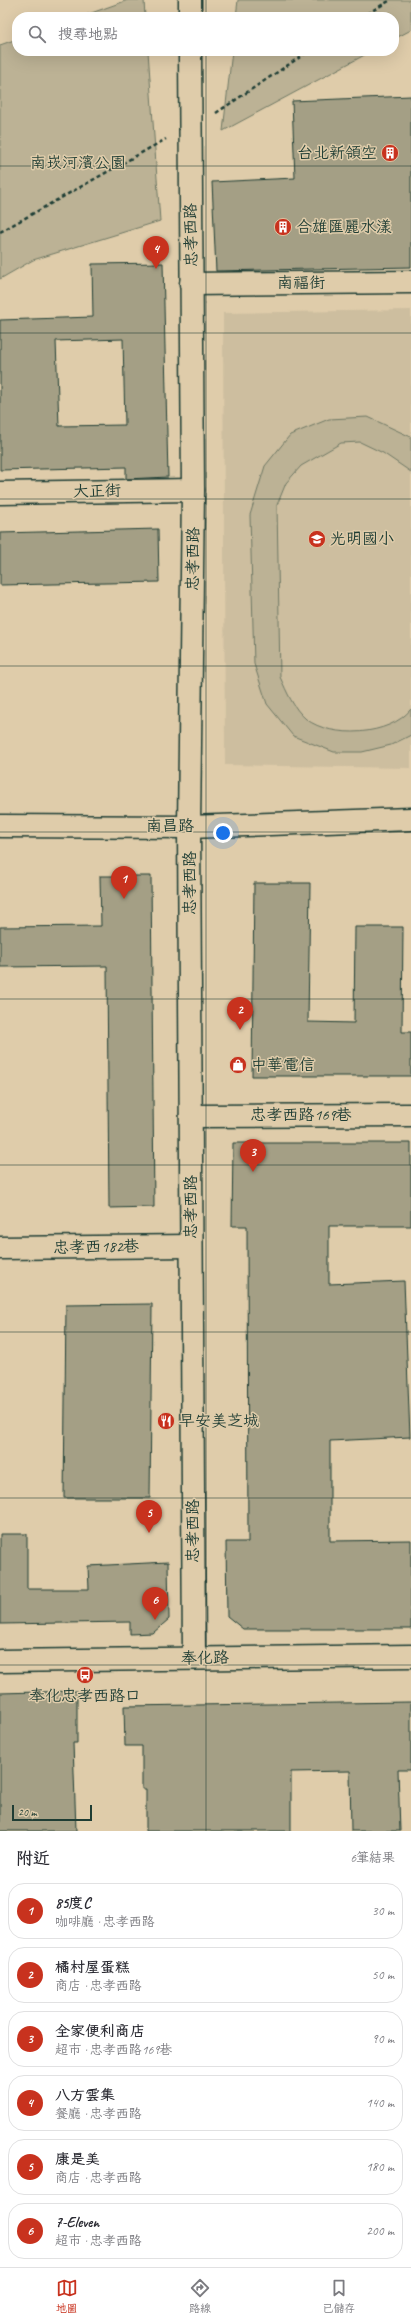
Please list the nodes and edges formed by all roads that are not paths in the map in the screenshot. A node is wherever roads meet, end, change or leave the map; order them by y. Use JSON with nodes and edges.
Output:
{"nodes":[{"id":1,"x":190,"y":0,"type":"edge"},
{"id":2,"x":190,"y":12,"type":"edge"},
{"id":3,"x":190,"y":56,"type":"edge"},
{"id":4,"x":411,"y":282,"type":"edge"},
{"id":5,"x":192,"y":284,"type":"junction"},
{"id":6,"x":193,"y":490,"type":"junction"},
{"id":7,"x":0,"y":493,"type":"edge"},
{"id":8,"x":411,"y":819,"type":"edge"},
{"id":9,"x":0,"y":826,"type":"edge"},
{"id":10,"x":190,"y":826,"type":"junction"},
{"id":11,"x":411,"y":1115,"type":"edge"},
{"id":12,"x":191,"y":1116,"type":"junction"},
{"id":13,"x":192,"y":1246,"type":"junction"},
{"id":14,"x":0,"y":1248,"type":"edge"},
{"id":15,"x":411,"y":1656,"type":"edge"},
{"id":16,"x":194,"y":1658,"type":"junction"},
{"id":17,"x":0,"y":1661,"type":"edge"}],
"edges":[{"from":1,"to":2,"type":"street"},
{"from":3,"to":5,"type":"street","name":"忠孝西路"},
{"from":4,"to":5,"type":"street","name":"南福街"},
{"from":5,"to":6,"type":"street","name":"忠孝西路"},
{"from":6,"to":7,"type":"street","name":"大正街"},
{"from":6,"to":10,"type":"street","name":"忠孝西路"},
{"from":8,"to":10,"type":"street","name":"南昌路"},
{"from":9,"to":10,"type":"street","name":"南昌路"},
{"from":10,"to":12,"type":"street","name":"忠孝西路"},
{"from":11,"to":12,"type":"street","name":"忠孝西路169巷"},
{"from":12,"to":13,"type":"street","name":"忠孝西路"},
{"from":13,"to":14,"type":"street","name":"忠孝西182巷"},
{"from":13,"to":16,"type":"street","name":"忠孝西路"},
{"from":15,"to":16,"type":"street","name":"奉化路"},
{"from":16,"to":17,"type":"street","name":"奉化路"}]}
